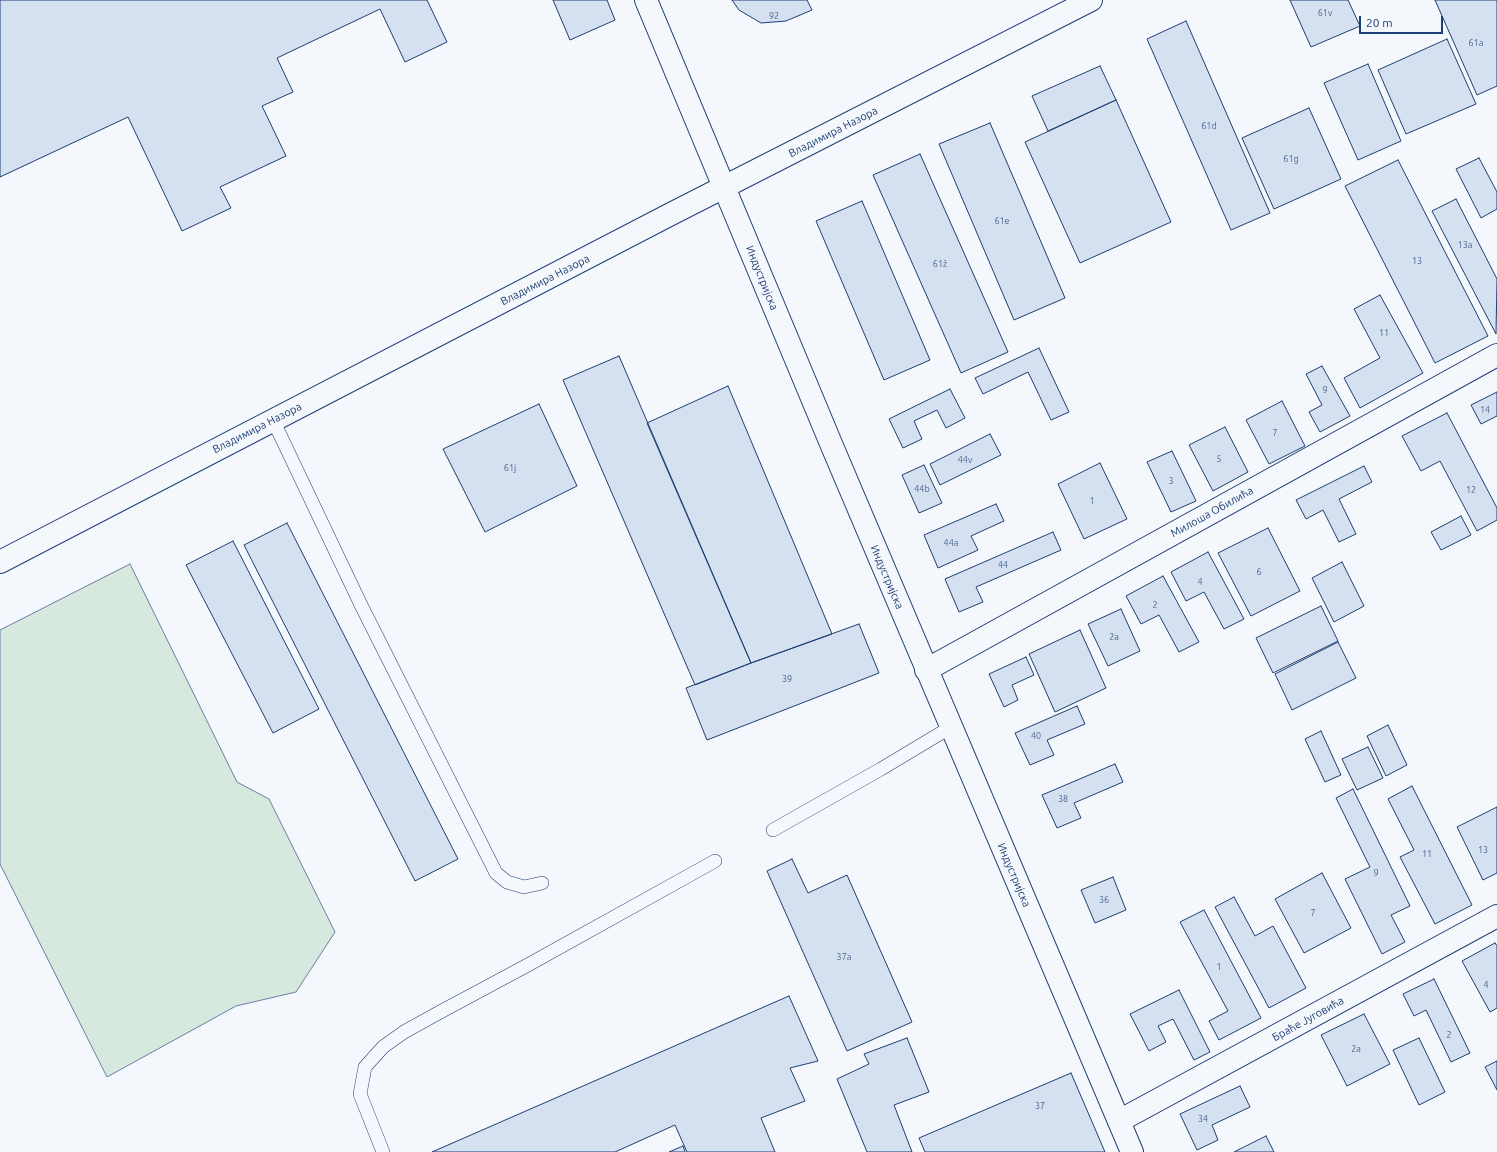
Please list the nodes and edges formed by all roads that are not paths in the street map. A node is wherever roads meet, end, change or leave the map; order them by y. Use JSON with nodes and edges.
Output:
{"nodes":[{"id":1,"x":646,"y":0,"type":"edge"},
{"id":2,"x":1091,"y":0,"type":"edge"},
{"id":3,"x":724,"y":187,"type":"junction"},
{"id":4,"x":1497,"y":355,"type":"edge"},
{"id":5,"x":273,"y":420,"type":"junction"},
{"id":6,"x":0,"y":562,"type":"edge"},
{"id":7,"x":926,"y":670,"type":"junction"},
{"id":8,"x":951,"y":727,"type":"junction"},
{"id":9,"x":773,"y":830,"type":"dead end"},
{"id":10,"x":715,"y":861,"type":"dead end"},
{"id":11,"x":542,"y":883,"type":"dead end"},
{"id":12,"x":1497,"y":916,"type":"edge"},
{"id":13,"x":1119,"y":1121,"type":"junction"},
{"id":14,"x":383,"y":1152,"type":"edge"},
{"id":15,"x":1132,"y":1152,"type":"edge"}],
"edges":[{"from":1,"to":3,"type":"street","name":"Индустријска"},
{"from":2,"to":3,"type":"street","name":"Владимира Назора"},
{"from":3,"to":5,"type":"street","name":"Владимира Назора"},
{"from":3,"to":7,"type":"street","name":"Индустријска"},
{"from":4,"to":7,"type":"street","name":"Милоша Обилића"},
{"from":5,"to":6,"type":"street","name":"Владимира Назора"},
{"from":5,"to":11,"type":"lane"},
{"from":7,"to":8,"type":"street","name":"Индустријска"},
{"from":8,"to":9,"type":"lane"},
{"from":8,"to":13,"type":"street","name":"Индустријска"},
{"from":10,"to":14,"type":"lane"},
{"from":12,"to":13,"type":"street","name":"Браће Југовића"},
{"from":13,"to":15,"type":"street","name":"Индустријска"}]}
